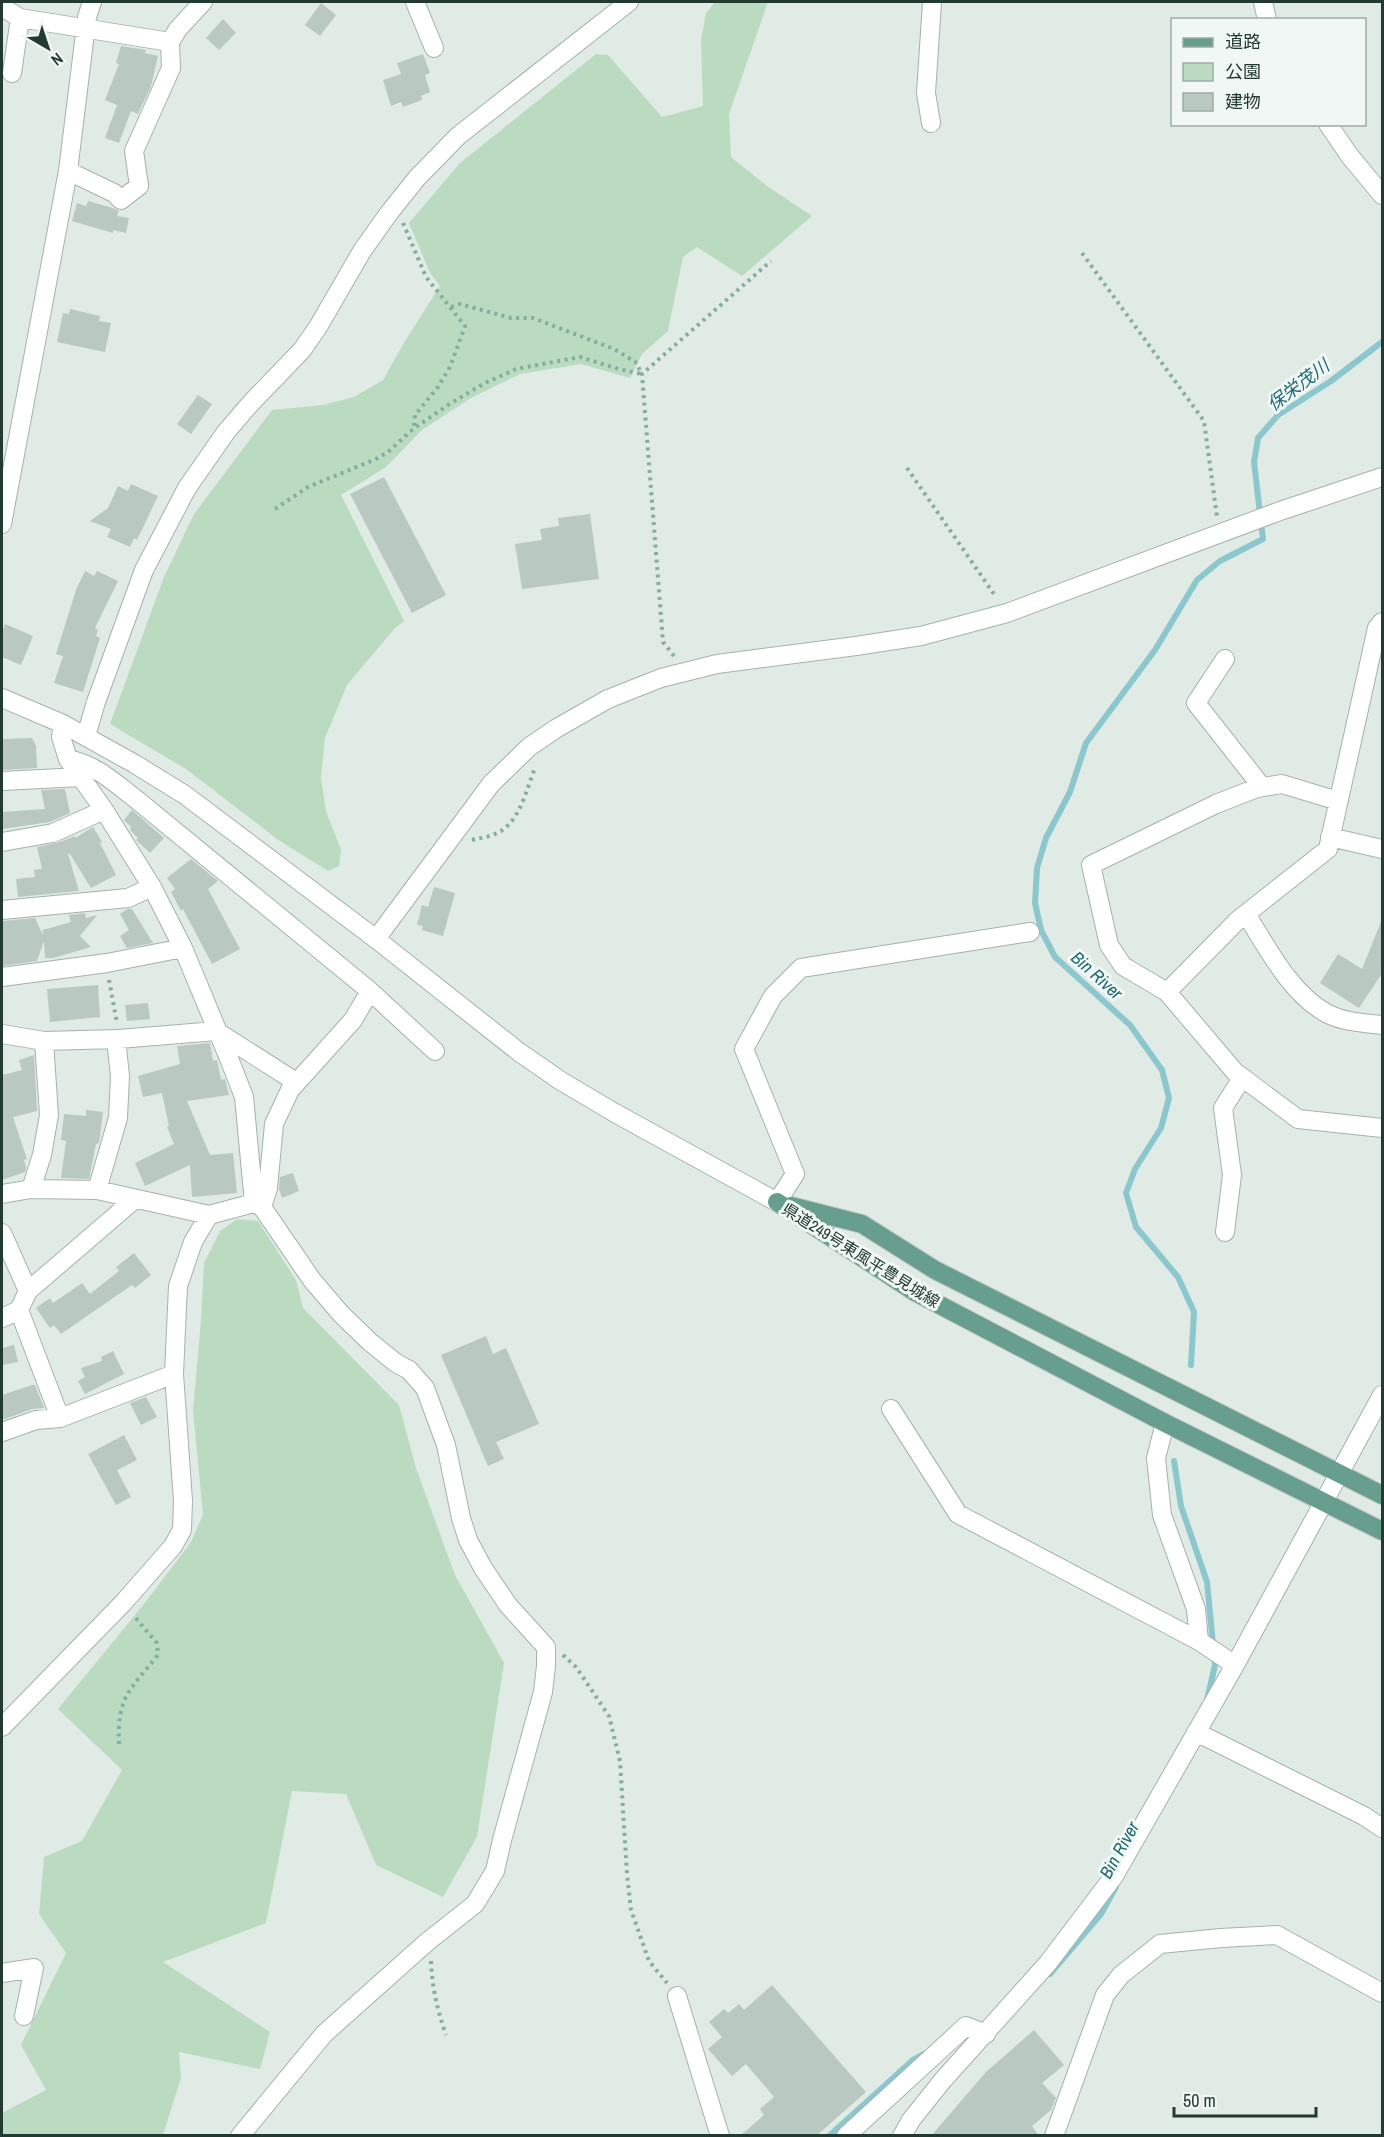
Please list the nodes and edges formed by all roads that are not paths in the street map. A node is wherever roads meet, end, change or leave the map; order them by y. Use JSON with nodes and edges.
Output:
{"nodes":[{"id":1,"x":92,"y":2,"type":"edge"},
{"id":2,"x":203,"y":2,"type":"edge"},
{"id":3,"x":415,"y":2,"type":"edge"},
{"id":4,"x":629,"y":2,"type":"edge"},
{"id":5,"x":932,"y":2,"type":"edge"},
{"id":6,"x":1263,"y":2,"type":"edge"},
{"id":7,"x":13,"y":10,"type":"edge"},
{"id":8,"x":1267,"y":18,"type":"edge"},
{"id":9,"x":86,"y":29,"type":"junction"},
{"id":10,"x":170,"y":42,"type":"junction"},
{"id":11,"x":434,"y":48,"type":"dead end"},
{"id":12,"x":12,"y":73,"type":"dead end"},
{"id":13,"x":931,"y":123,"type":"dead end"},
{"id":14,"x":1329,"y":126,"type":"edge"},
{"id":15,"x":68,"y":171,"type":"junction"},
{"id":16,"x":1383,"y":195,"type":"edge"},
{"id":17,"x":1383,"y":477,"type":"edge"},
{"id":18,"x":2,"y":524,"type":"edge"},
{"id":19,"x":1383,"y":622,"type":"edge"},
{"id":20,"x":1225,"y":659,"type":"dead end"},
{"id":21,"x":2,"y":698,"type":"edge"},
{"id":22,"x":63,"y":724,"type":"junction"},
{"id":23,"x":86,"y":736,"type":"junction"},
{"id":24,"x":68,"y":759,"type":"junction"},
{"id":25,"x":81,"y":777,"type":"junction"},
{"id":26,"x":2,"y":781,"type":"edge"},
{"id":27,"x":1262,"y":787,"type":"junction"},
{"id":28,"x":1338,"y":801,"type":"junction"},
{"id":29,"x":105,"y":810,"type":"junction"},
{"id":30,"x":1330,"y":837,"type":"junction"},
{"id":31,"x":2,"y":842,"type":"edge"},
{"id":32,"x":1383,"y":849,"type":"edge"},
{"id":33,"x":152,"y":887,"type":"junction"},
{"id":34,"x":2,"y":910,"type":"edge"},
{"id":35,"x":1246,"y":914,"type":"junction"},
{"id":36,"x":1030,"y":932,"type":"dead end"},
{"id":37,"x":376,"y":939,"type":"junction"},
{"id":38,"x":183,"y":948,"type":"junction"},
{"id":39,"x":2,"y":976,"type":"edge"},
{"id":40,"x":370,"y":992,"type":"junction"},
{"id":41,"x":1167,"y":992,"type":"junction"},
{"id":42,"x":1383,"y":1025,"type":"edge"},
{"id":43,"x":216,"y":1031,"type":"junction"},
{"id":44,"x":2,"y":1034,"type":"edge"},
{"id":45,"x":118,"y":1039,"type":"junction"},
{"id":46,"x":44,"y":1041,"type":"junction"},
{"id":47,"x":435,"y":1052,"type":"dead end"},
{"id":48,"x":1242,"y":1078,"type":"junction"},
{"id":49,"x":296,"y":1082,"type":"junction"},
{"id":50,"x":1383,"y":1128,"type":"edge"},
{"id":51,"x":31,"y":1189,"type":"junction"},
{"id":52,"x":97,"y":1190,"type":"junction"},
{"id":53,"x":2,"y":1195,"type":"edge"},
{"id":54,"x":135,"y":1198,"type":"junction"},
{"id":55,"x":777,"y":1202,"type":"junction"},
{"id":56,"x":258,"y":1205,"type":"junction"},
{"id":57,"x":209,"y":1215,"type":"junction"},
{"id":58,"x":1225,"y":1232,"type":"dead end"},
{"id":59,"x":2,"y":1233,"type":"edge"},
{"id":60,"x":28,"y":1291,"type":"junction"},
{"id":61,"x":19,"y":1310,"type":"junction"},
{"id":62,"x":2,"y":1318,"type":"edge"},
{"id":63,"x":174,"y":1374,"type":"junction"},
{"id":64,"x":1383,"y":1395,"type":"edge"},
{"id":65,"x":891,"y":1409,"type":"dead end"},
{"id":66,"x":60,"y":1418,"type":"junction"},
{"id":67,"x":1165,"y":1423,"type":"junction"},
{"id":68,"x":2,"y":1432,"type":"edge"},
{"id":69,"x":1340,"y":1474,"type":"junction"},
{"id":70,"x":1383,"y":1495,"type":"edge"},
{"id":71,"x":1324,"y":1503,"type":"junction"},
{"id":72,"x":1383,"y":1531,"type":"edge"},
{"id":73,"x":1199,"y":1641,"type":"junction"},
{"id":74,"x":1234,"y":1665,"type":"junction"},
{"id":75,"x":2,"y":1727,"type":"edge"},
{"id":76,"x":1196,"y":1732,"type":"junction"},
{"id":77,"x":1383,"y":1828,"type":"edge"},
{"id":78,"x":2,"y":1973,"type":"edge"},
{"id":79,"x":1383,"y":1993,"type":"edge"},
{"id":80,"x":677,"y":1996,"type":"road end"},
{"id":81,"x":24,"y":2016,"type":"dead end"},
{"id":82,"x":986,"y":2034,"type":"junction"},
{"id":83,"x":240,"y":2136,"type":"edge"},
{"id":84,"x":720,"y":2136,"type":"edge"},
{"id":85,"x":846,"y":2136,"type":"edge"},
{"id":86,"x":902,"y":2136,"type":"edge"},
{"id":87,"x":1054,"y":2136,"type":"edge"}],
"edges":[{"from":1,"to":9,"type":"street"},
{"from":2,"to":10,"type":"street"},
{"from":3,"to":11,"type":"street"},
{"from":4,"to":23,"type":"street"},
{"from":5,"to":13,"type":"street"},
{"from":6,"to":8,"type":"street"},
{"from":7,"to":9,"type":"street"},
{"from":7,"to":12,"type":"street"},
{"from":9,"to":10,"type":"street"},
{"from":9,"to":15,"type":"street"},
{"from":10,"to":15,"type":"street"},
{"from":14,"to":16,"type":"street"},
{"from":15,"to":18,"type":"street"},
{"from":17,"to":37,"type":"street"},
{"from":19,"to":28,"type":"street"},
{"from":20,"to":27,"type":"street"},
{"from":21,"to":22,"type":"street"},
{"from":22,"to":23,"type":"street"},
{"from":22,"to":24,"type":"street"},
{"from":23,"to":37,"type":"street"},
{"from":24,"to":25,"type":"street"},
{"from":24,"to":40,"type":"street"},
{"from":25,"to":26,"type":"street"},
{"from":25,"to":29,"type":"street"},
{"from":27,"to":28,"type":"street"},
{"from":27,"to":41,"type":"street"},
{"from":28,"to":30,"type":"street"},
{"from":29,"to":31,"type":"street"},
{"from":29,"to":33,"type":"street"},
{"from":30,"to":32,"type":"street"},
{"from":30,"to":35,"type":"street"},
{"from":33,"to":34,"type":"street"},
{"from":33,"to":38,"type":"street"},
{"from":35,"to":41,"type":"street"},
{"from":35,"to":42,"type":"street"},
{"from":36,"to":55,"type":"street"},
{"from":37,"to":55,"type":"street"},
{"from":38,"to":39,"type":"street"},
{"from":38,"to":43,"type":"street"},
{"from":40,"to":47,"type":"street"},
{"from":40,"to":49,"type":"street"},
{"from":41,"to":48,"type":"street"},
{"from":43,"to":45,"type":"street"},
{"from":43,"to":49,"type":"street"},
{"from":43,"to":56,"type":"street"},
{"from":44,"to":46,"type":"street"},
{"from":45,"to":46,"type":"street"},
{"from":45,"to":52,"type":"street"},
{"from":46,"to":51,"type":"street"},
{"from":48,"to":50,"type":"street"},
{"from":48,"to":58,"type":"street"},
{"from":49,"to":56,"type":"street"},
{"from":51,"to":52,"type":"street"},
{"from":51,"to":53,"type":"street"},
{"from":52,"to":54,"type":"street"},
{"from":54,"to":57,"type":"street"},
{"from":54,"to":60,"type":"street"},
{"from":55,"to":67,"type":"main road","name":"県道249号東風平豊見城線"},
{"from":55,"to":69,"type":"main road","name":"県道249号東風平豊見城線"},
{"from":56,"to":57,"type":"street"},
{"from":56,"to":83,"type":"street"},
{"from":57,"to":63,"type":"street"},
{"from":59,"to":60,"type":"street"},
{"from":60,"to":61,"type":"street"},
{"from":61,"to":62,"type":"street"},
{"from":61,"to":66,"type":"street"},
{"from":63,"to":66,"type":"street"},
{"from":63,"to":75,"type":"street"},
{"from":64,"to":69,"type":"street"},
{"from":65,"to":73,"type":"street"},
{"from":66,"to":68,"type":"street"},
{"from":67,"to":71,"type":"main road","name":"県道249号東風平豊見城線"},
{"from":67,"to":73,"type":"street"},
{"from":69,"to":70,"type":"main road","name":"県道249号東風平豊見城線"},
{"from":69,"to":71,"type":"street"},
{"from":71,"to":72,"type":"main road","name":"県道249号東風平豊見城線"},
{"from":71,"to":74,"type":"street"},
{"from":73,"to":74,"type":"street"},
{"from":74,"to":76,"type":"street"},
{"from":76,"to":77,"type":"street"},
{"from":76,"to":82,"type":"street"},
{"from":78,"to":81,"type":"street"},
{"from":79,"to":87,"type":"street"},
{"from":80,"to":84,"type":"street"},
{"from":82,"to":85,"type":"street"},
{"from":82,"to":86,"type":"street"}]}
